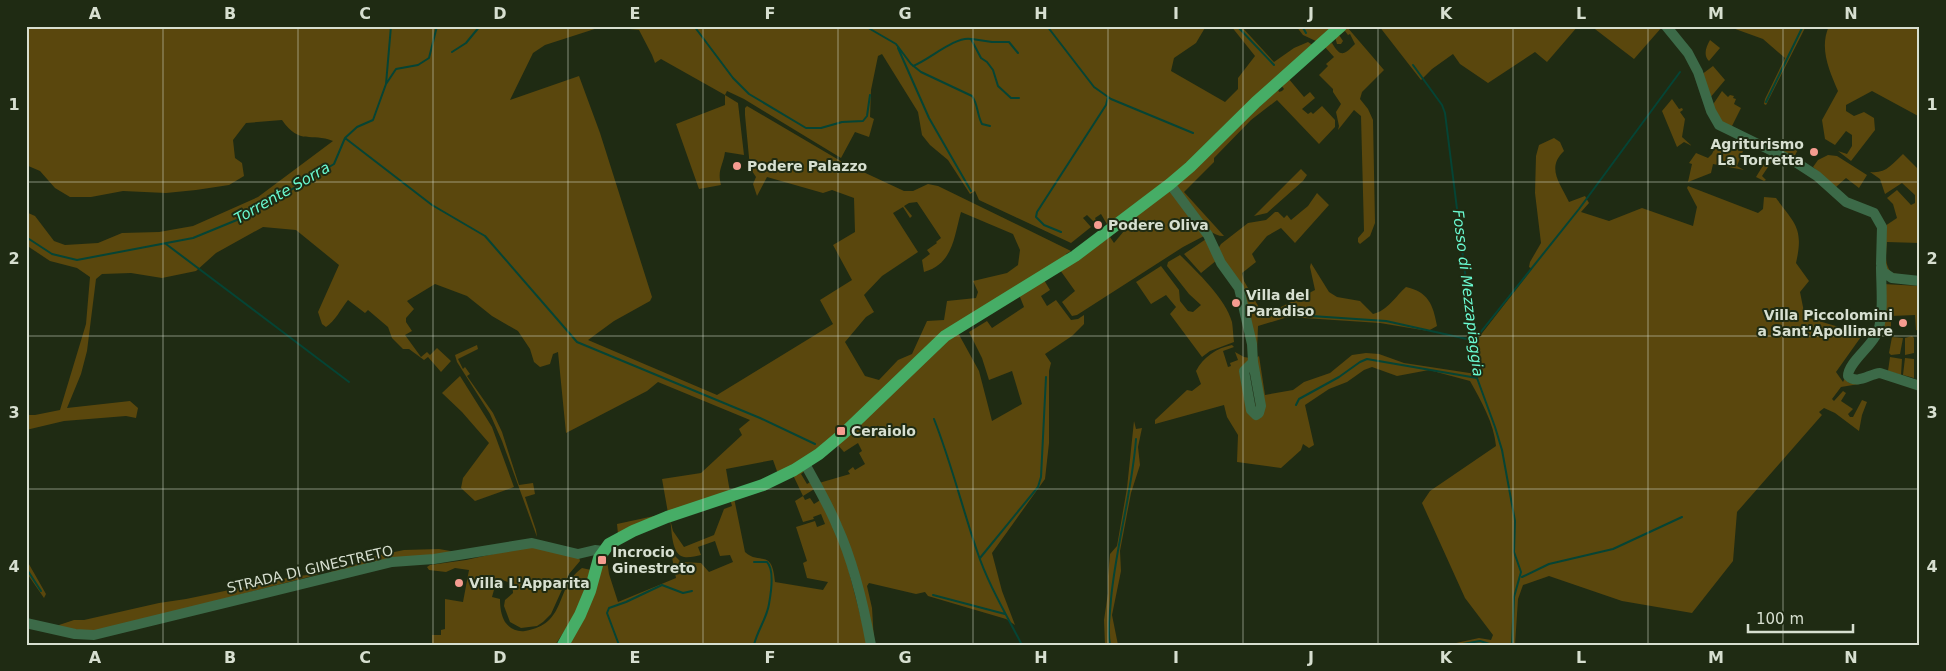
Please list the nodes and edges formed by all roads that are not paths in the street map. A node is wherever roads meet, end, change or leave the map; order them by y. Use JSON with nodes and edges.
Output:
{"nodes":[{"id":1,"x":1341,"y":26,"type":"edge"},
{"id":2,"x":1666,"y":26,"type":"edge"},
{"id":3,"x":1170,"y":184,"type":"junction"},
{"id":4,"x":1881,"y":267,"type":"junction"},
{"id":5,"x":1920,"y":281,"type":"edge"},
{"id":6,"x":1253,"y":362,"type":"dead end"},
{"id":7,"x":1920,"y":386,"type":"edge"},
{"id":8,"x":805,"y":464,"type":"junction"},
{"id":9,"x":602,"y":551,"type":"junction"},
{"id":10,"x":26,"y":623,"type":"edge"},
{"id":11,"x":563,"y":645,"type":"edge"},
{"id":12,"x":870,"y":645,"type":"edge"}],
"edges":[{"from":1,"to":3,"type":"main road"},
{"from":2,"to":4,"type":"street"},
{"from":3,"to":6,"type":"street"},
{"from":3,"to":8,"type":"main road"},
{"from":4,"to":5,"type":"street"},
{"from":4,"to":7,"type":"street"},
{"from":8,"to":9,"type":"main road"},
{"from":8,"to":12,"type":"street"},
{"from":9,"to":10,"type":"street","name":"STRADA DI GINESTRETO"},
{"from":9,"to":11,"type":"main road"}]}
